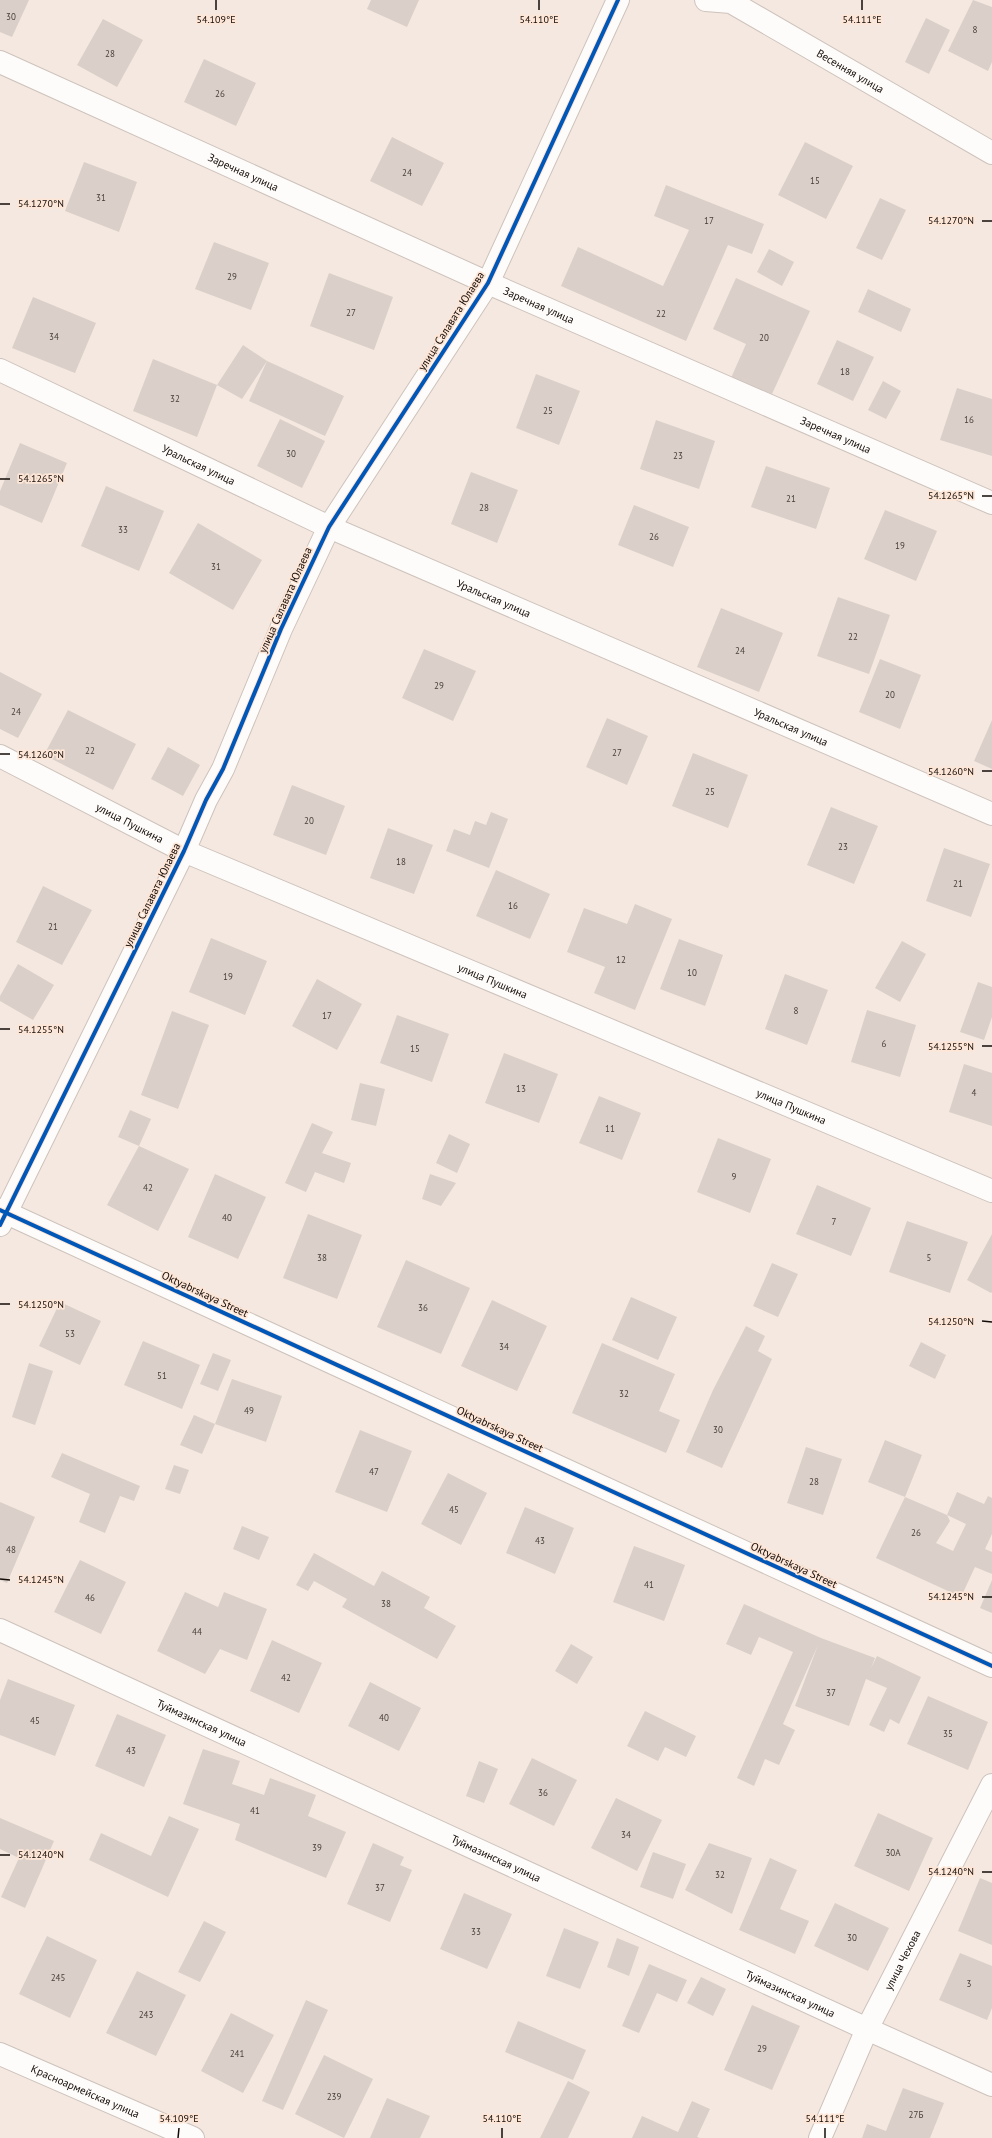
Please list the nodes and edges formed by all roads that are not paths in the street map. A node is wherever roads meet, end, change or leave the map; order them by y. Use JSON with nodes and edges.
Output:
{"nodes":[{"id":1,"x":618,"y":0,"type":"edge"},
{"id":2,"x":706,"y":0,"type":"edge"},
{"id":3,"x":0,"y":62,"type":"edge"},
{"id":4,"x":992,"y":153,"type":"edge"},
{"id":5,"x":488,"y":283,"type":"junction"},
{"id":6,"x":0,"y":370,"type":"edge"},
{"id":7,"x":992,"y":503,"type":"edge"},
{"id":8,"x":329,"y":528,"type":"junction"},
{"id":9,"x":0,"y":756,"type":"edge"},
{"id":10,"x":992,"y":814,"type":"edge"},
{"id":11,"x":184,"y":851,"type":"junction"},
{"id":12,"x":992,"y":1191,"type":"edge"},
{"id":13,"x":2,"y":1216,"type":"edge"},
{"id":14,"x":0,"y":1630,"type":"edge"},
{"id":15,"x":992,"y":1666,"type":"edge"},
{"id":16,"x":992,"y":1785,"type":"edge"},
{"id":17,"x":867,"y":2029,"type":"junction"},
{"id":18,"x":0,"y":2054,"type":"edge"},
{"id":19,"x":992,"y":2085,"type":"edge"},
{"id":20,"x":193,"y":2138,"type":"edge"},
{"id":21,"x":820,"y":2138,"type":"edge"}],
"edges":[{"from":1,"to":5,"type":"street","name":"улица Салавата Юлаева"},
{"from":2,"to":4,"type":"street","name":"Весенняя улица"},
{"from":3,"to":5,"type":"street","name":"Заречная улица"},
{"from":5,"to":7,"type":"street","name":"Заречная улица"},
{"from":5,"to":8,"type":"street","name":"улица Салавата Юлаева"},
{"from":6,"to":8,"type":"street","name":"Уральская улица"},
{"from":8,"to":10,"type":"street","name":"Уральская улица"},
{"from":8,"to":11,"type":"street","name":"улица Салавата Юлаева"},
{"from":9,"to":11,"type":"street","name":"улица Пушкина"},
{"from":11,"to":12,"type":"street","name":"улица Пушкина"},
{"from":11,"to":13,"type":"street","name":"улица Салавата Юлаева"},
{"from":13,"to":15,"type":"street","name":"Oktyabrskaya Street"},
{"from":14,"to":17,"type":"street","name":"Туймазинская улица"},
{"from":16,"to":17,"type":"street","name":"улица Чехова"},
{"from":17,"to":19,"type":"street","name":"Туймазинская улица"},
{"from":17,"to":21,"type":"street","name":"улица Чехова"},
{"from":18,"to":20,"type":"street","name":"Красноармейская улица"}]}
